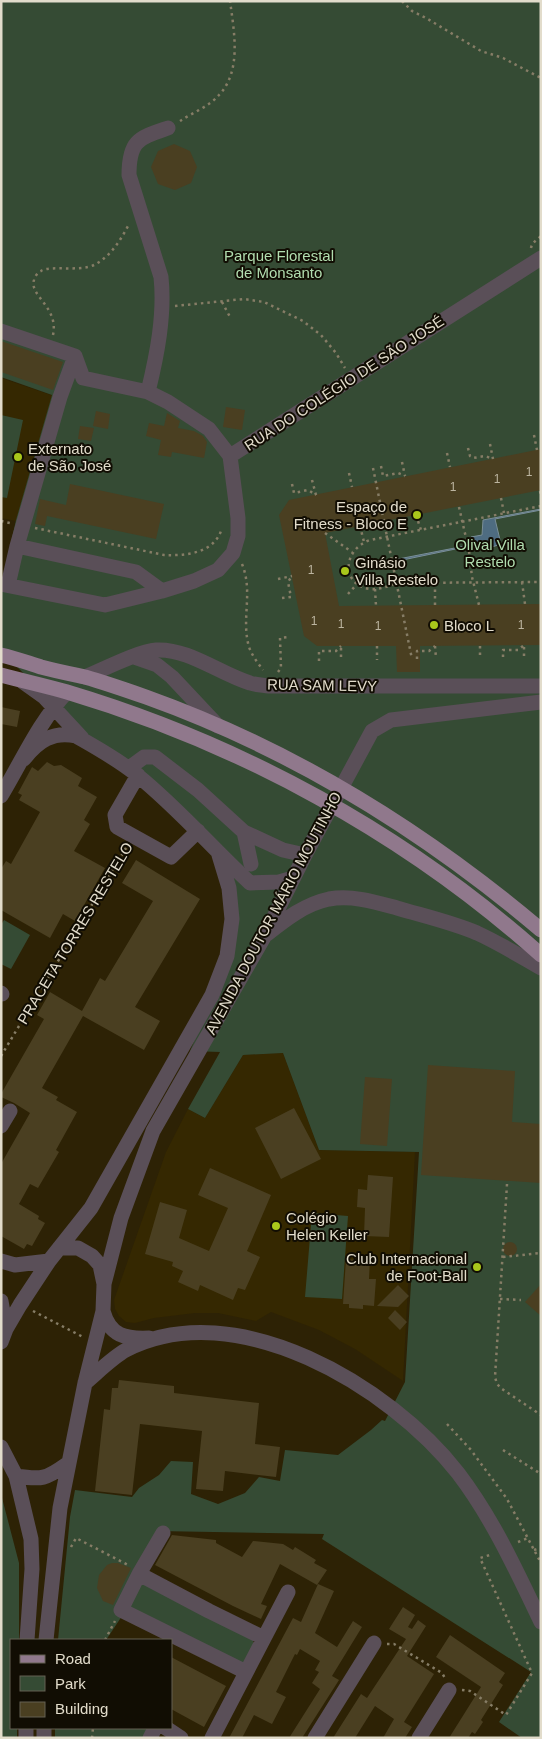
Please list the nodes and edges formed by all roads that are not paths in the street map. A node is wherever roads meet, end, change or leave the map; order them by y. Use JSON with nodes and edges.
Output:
{"nodes":[{"id":1,"x":168,"y":128,"type":"road end"},
{"id":2,"x":541,"y":258,"type":"edge"},
{"id":3,"x":1,"y":331,"type":"edge"},
{"id":4,"x":75,"y":356,"type":"junction"},
{"id":5,"x":148,"y":392,"type":"junction"},
{"id":6,"x":230,"y":456,"type":"junction"},
{"id":7,"x":17,"y":546,"type":"junction"},
{"id":8,"x":5,"y":585,"type":"edge"},
{"id":9,"x":162,"y":591,"type":"junction"},
{"id":10,"x":1,"y":655,"type":"edge"},
{"id":11,"x":134,"y":657,"type":"junction"},
{"id":12,"x":1,"y":676,"type":"edge"},
{"id":13,"x":85,"y":677,"type":"junction"},
{"id":14,"x":22,"y":681,"type":"junction"},
{"id":15,"x":541,"y":686,"type":"edge"},
{"id":16,"x":67,"y":692,"type":"junction"},
{"id":17,"x":541,"y":702,"type":"edge"},
{"id":18,"x":53,"y":706,"type":"junction"},
{"id":19,"x":218,"y":727,"type":"junction"},
{"id":20,"x":83,"y":739,"type":"junction"},
{"id":21,"x":24,"y":759,"type":"junction"},
{"id":22,"x":134,"y":772,"type":"junction"},
{"id":23,"x":340,"y":788,"type":"junction"},
{"id":24,"x":1,"y":796,"type":"edge"},
{"id":25,"x":331,"y":805,"type":"junction"},
{"id":26,"x":198,"y":831,"type":"junction"},
{"id":27,"x":244,"y":832,"type":"junction"},
{"id":28,"x":219,"y":855,"type":"junction"},
{"id":29,"x":305,"y":855,"type":"junction"},
{"id":30,"x":251,"y":864,"type":"dead end"},
{"id":31,"x":293,"y":878,"type":"junction"},
{"id":32,"x":232,"y":930,"type":"junction"},
{"id":33,"x":541,"y":930,"type":"edge"},
{"id":34,"x":261,"y":942,"type":"junction"},
{"id":35,"x":541,"y":955,"type":"edge"},
{"id":36,"x":541,"y":968,"type":"edge"},
{"id":37,"x":10,"y":1111,"type":"dead end"},
{"id":38,"x":1,"y":1126,"type":"edge"},
{"id":39,"x":59,"y":1248,"type":"junction"},
{"id":40,"x":49,"y":1260,"type":"junction"},
{"id":41,"x":1,"y":1262,"type":"edge"},
{"id":42,"x":104,"y":1284,"type":"junction"},
{"id":43,"x":1,"y":1301,"type":"edge"},
{"id":44,"x":103,"y":1311,"type":"junction"},
{"id":45,"x":4,"y":1335,"type":"edge"},
{"id":46,"x":158,"y":1338,"type":"junction"},
{"id":47,"x":85,"y":1383,"type":"junction"},
{"id":48,"x":1,"y":1447,"type":"edge"},
{"id":49,"x":67,"y":1464,"type":"junction"},
{"id":50,"x":16,"y":1476,"type":"junction"},
{"id":51,"x":163,"y":1533,"type":"dead end"},
{"id":52,"x":140,"y":1573,"type":"junction"},
{"id":53,"x":288,"y":1592,"type":"dead end"},
{"id":54,"x":541,"y":1622,"type":"edge"},
{"id":55,"x":264,"y":1638,"type":"junction"},
{"id":56,"x":27,"y":1639,"type":"edge"},
{"id":57,"x":46,"y":1639,"type":"edge"},
{"id":58,"x":374,"y":1643,"type":"road end"},
{"id":59,"x":246,"y":1672,"type":"junction"},
{"id":60,"x":449,"y":1690,"type":"road end"},
{"id":61,"x":168,"y":1729,"type":"edge"},
{"id":62,"x":182,"y":1738,"type":"edge"},
{"id":63,"x":212,"y":1738,"type":"edge"},
{"id":64,"x":315,"y":1738,"type":"edge"},
{"id":65,"x":420,"y":1738,"type":"edge"}],
"edges":[{"from":1,"to":5,"type":"street"},
{"from":2,"to":6,"type":"street","name":"RUA DO COLÉGIO DE SÃO JOSÉ"},
{"from":3,"to":4,"type":"street"},
{"from":4,"to":5,"type":"street"},
{"from":4,"to":7,"type":"street"},
{"from":5,"to":6,"type":"street"},
{"from":6,"to":9,"type":"street","name":"RUA DO COLÉGIO DE SÃO JOSÉ"},
{"from":7,"to":8,"type":"street"},
{"from":7,"to":9,"type":"street"},
{"from":8,"to":9,"type":"street"},
{"from":10,"to":13,"type":"main road"},
{"from":11,"to":13,"type":"street","name":"RUA SAM LEVY"},
{"from":11,"to":15,"type":"street","name":"RUA SAM LEVY"},
{"from":11,"to":19,"type":"street"},
{"from":12,"to":14,"type":"main road"},
{"from":13,"to":16,"type":"main road"},
{"from":13,"to":19,"type":"main road"},
{"from":14,"to":16,"type":"main road"},
{"from":14,"to":18,"type":"street"},
{"from":16,"to":18,"type":"street"},
{"from":16,"to":20,"type":"street"},
{"from":16,"to":25,"type":"main road"},
{"from":17,"to":23,"type":"street","name":"AVENIDA DOUTOR MÁRIO MOUTINHO"},
{"from":18,"to":20,"type":"street"},
{"from":18,"to":21,"type":"street"},
{"from":19,"to":23,"type":"main road"},
{"from":20,"to":21,"type":"street"},
{"from":20,"to":22,"type":"street"},
{"from":21,"to":24,"type":"street"},
{"from":22,"to":26,"type":"street"},
{"from":22,"to":26,"type":"street"},
{"from":22,"to":27,"type":"street"},
{"from":23,"to":25,"type":"street","name":"AVENIDA DOUTOR MÁRIO MOUTINHO"},
{"from":23,"to":33,"type":"main road"},
{"from":25,"to":29,"type":"street","name":"AVENIDA DOUTOR MÁRIO MOUTINHO"},
{"from":25,"to":35,"type":"main road"},
{"from":26,"to":28,"type":"street"},
{"from":27,"to":29,"type":"street"},
{"from":27,"to":30,"type":"street"},
{"from":28,"to":31,"type":"street"},
{"from":28,"to":32,"type":"street","name":"AVENIDA DOUTOR MÁRIO MOUTINHO"},
{"from":29,"to":31,"type":"street","name":"AVENIDA DOUTOR MÁRIO MOUTINHO"},
{"from":31,"to":34,"type":"street","name":"AVENIDA DOUTOR MÁRIO MOUTINHO"},
{"from":32,"to":34,"type":"street"},
{"from":32,"to":39,"type":"street","name":"AVENIDA DOUTOR MÁRIO MOUTINHO"},
{"from":34,"to":36,"type":"street"},
{"from":34,"to":42,"type":"street","name":"AVENIDA DOUTOR MÁRIO MOUTINHO"},
{"from":37,"to":38,"type":"street"},
{"from":39,"to":40,"type":"street","name":"AVENIDA DOUTOR MÁRIO MOUTINHO"},
{"from":39,"to":42,"type":"street","name":"AVENIDA DOUTOR MÁRIO MOUTINHO"},
{"from":40,"to":41,"type":"street"},
{"from":40,"to":45,"type":"street","name":"AVENIDA DOUTOR MÁRIO MOUTINHO"},
{"from":42,"to":44,"type":"street","name":"AVENIDA DOUTOR MÁRIO MOUTINHO"},
{"from":43,"to":45,"type":"street"},
{"from":44,"to":46,"type":"street"},
{"from":44,"to":47,"type":"street","name":"AVENIDA DOUTOR MÁRIO MOUTINHO"},
{"from":46,"to":47,"type":"street"},
{"from":46,"to":54,"type":"street"},
{"from":47,"to":49,"type":"street","name":"AVENIDA DOUTOR MÁRIO MOUTINHO"},
{"from":48,"to":50,"type":"street"},
{"from":49,"to":50,"type":"street"},
{"from":49,"to":57,"type":"street","name":"AVENIDA DOUTOR MÁRIO MOUTINHO"},
{"from":50,"to":56,"type":"street"},
{"from":51,"to":52,"type":"street"},
{"from":52,"to":55,"type":"street"},
{"from":52,"to":59,"type":"street"},
{"from":53,"to":55,"type":"street"},
{"from":55,"to":59,"type":"street"},
{"from":58,"to":64,"type":"street"},
{"from":59,"to":63,"type":"street"},
{"from":60,"to":65,"type":"street"},
{"from":61,"to":62,"type":"street"}]}
